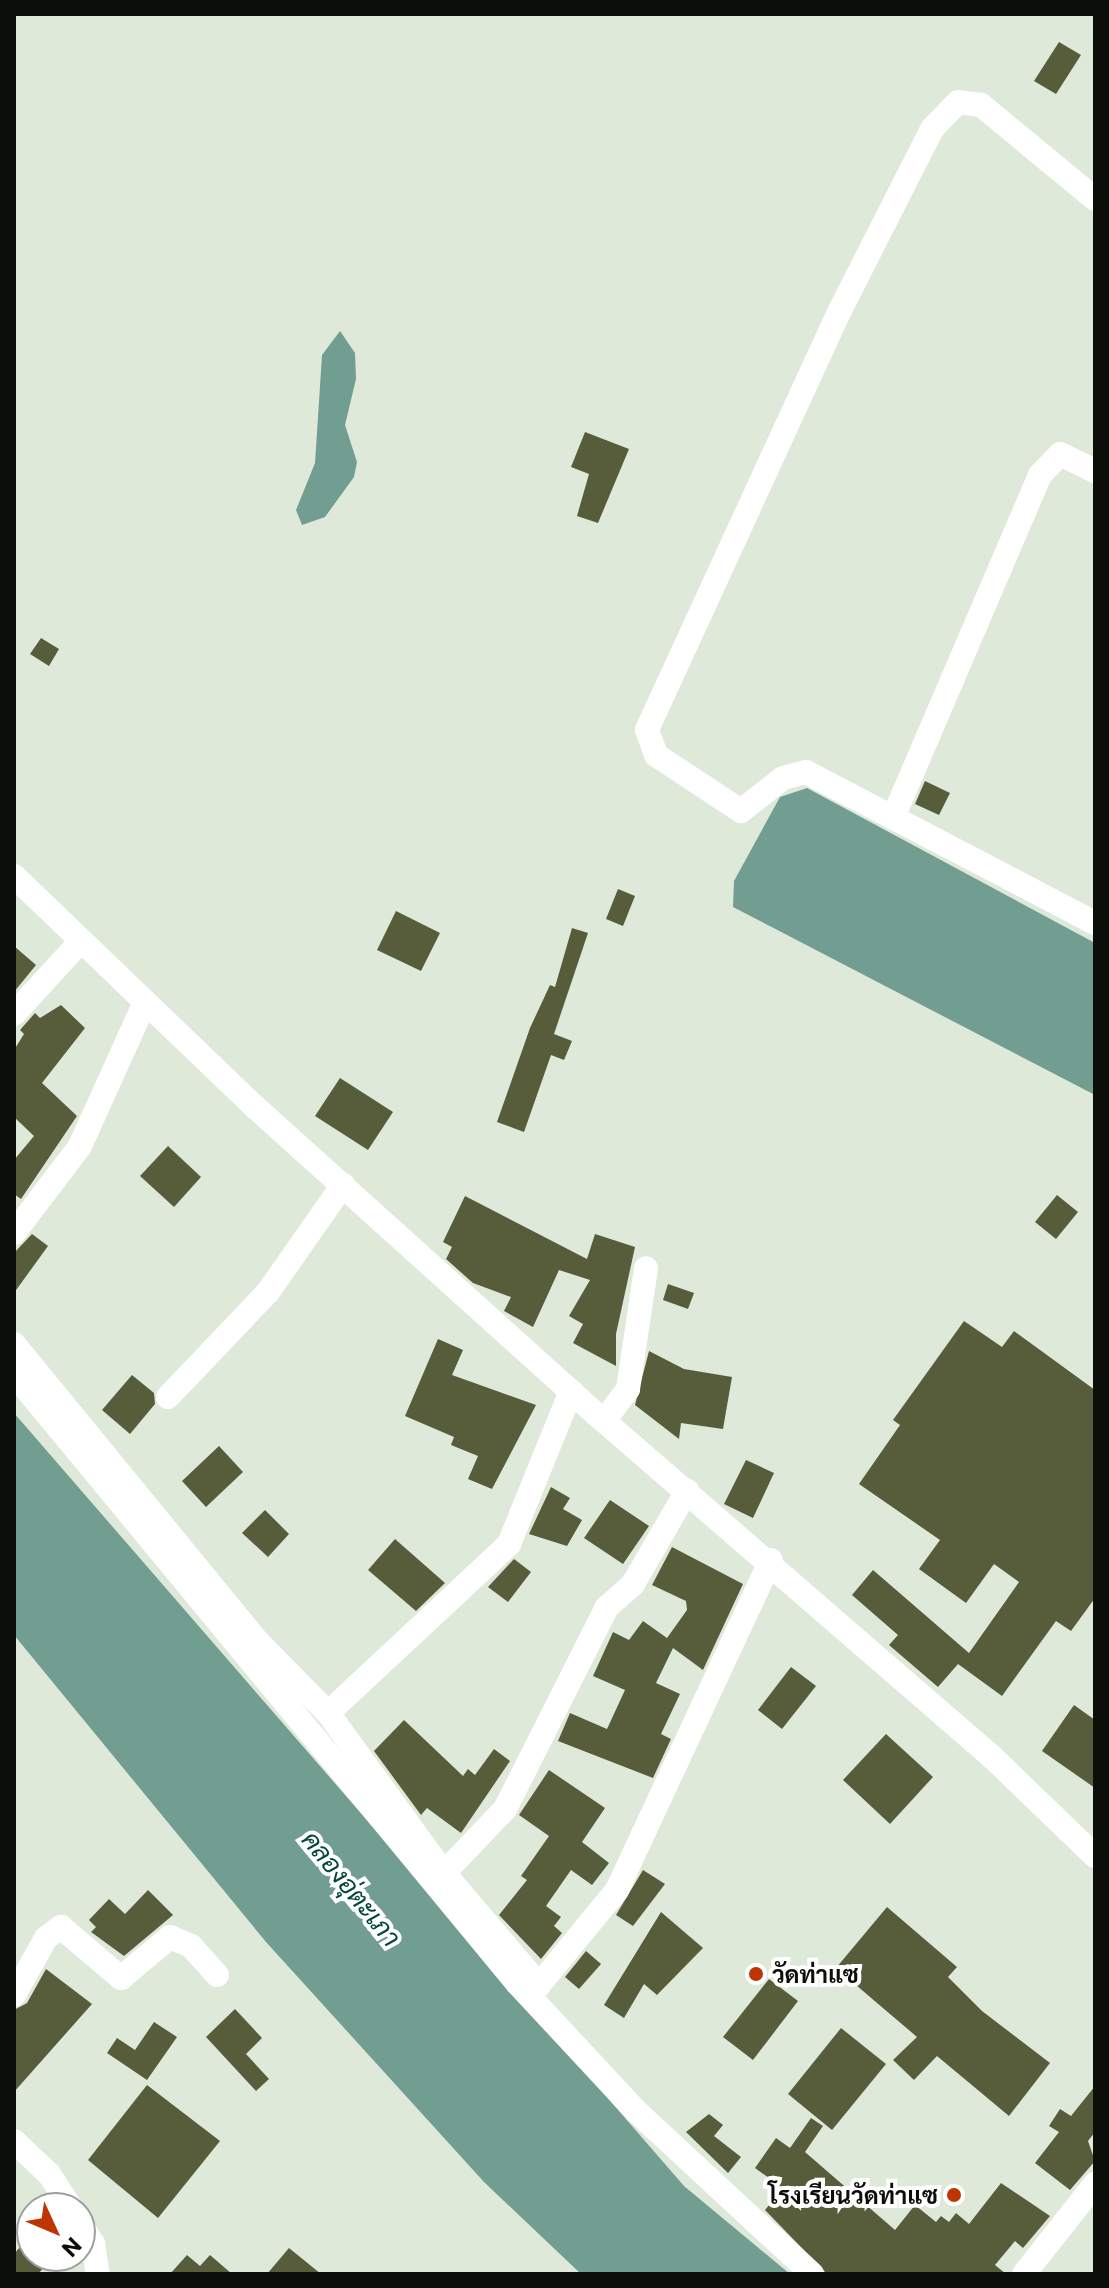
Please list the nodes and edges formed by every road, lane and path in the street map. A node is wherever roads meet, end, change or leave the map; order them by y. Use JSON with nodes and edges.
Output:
{"nodes":[{"id":1,"x":1095,"y":199,"type":"edge"},
{"id":2,"x":1095,"y":471,"type":"edge"},
{"id":3,"x":893,"y":818,"type":"junction"},
{"id":4,"x":14,"y":876,"type":"edge"},
{"id":5,"x":1095,"y":923,"type":"edge"},
{"id":6,"x":80,"y":942,"type":"junction"},
{"id":7,"x":144,"y":1004,"type":"junction"},
{"id":8,"x":14,"y":1014,"type":"edge"},
{"id":9,"x":343,"y":1185,"type":"junction"},
{"id":10,"x":14,"y":1233,"type":"edge"},
{"id":11,"x":646,"y":1268,"type":"dead end"},
{"id":12,"x":14,"y":1344,"type":"edge"},
{"id":13,"x":14,"y":1374,"type":"edge"},
{"id":14,"x":571,"y":1391,"type":"junction"},
{"id":15,"x":168,"y":1397,"type":"dead end"},
{"id":16,"x":604,"y":1421,"type":"junction"},
{"id":17,"x":687,"y":1491,"type":"junction"},
{"id":18,"x":771,"y":1560,"type":"junction"},
{"id":19,"x":328,"y":1713,"type":"junction"},
{"id":20,"x":1095,"y":1856,"type":"edge"},
{"id":21,"x":444,"y":1873,"type":"junction"},
{"id":22,"x":217,"y":1975,"type":"dead end"},
{"id":23,"x":14,"y":1995,"type":"edge"},
{"id":24,"x":14,"y":2141,"type":"edge"},
{"id":25,"x":1095,"y":2184,"type":"edge"},
{"id":26,"x":61,"y":2192,"type":"edge"},
{"id":27,"x":812,"y":2274,"type":"edge"},
{"id":28,"x":1024,"y":2274,"type":"edge"}],
"edges":[{"from":1,"to":3,"type":"street"},
{"from":2,"to":3,"type":"street"},
{"from":3,"to":5,"type":"street"},
{"from":4,"to":6,"type":"street"},
{"from":6,"to":7,"type":"street"},
{"from":6,"to":8,"type":"street"},
{"from":7,"to":9,"type":"street"},
{"from":7,"to":10,"type":"street"},
{"from":9,"to":14,"type":"street"},
{"from":9,"to":15,"type":"street"},
{"from":11,"to":16,"type":"street"},
{"from":12,"to":19,"type":"street"},
{"from":13,"to":27,"type":"street"},
{"from":14,"to":16,"type":"street"},
{"from":14,"to":19,"type":"street"},
{"from":16,"to":17,"type":"street"},
{"from":17,"to":18,"type":"street"},
{"from":17,"to":21,"type":"street"},
{"from":18,"to":20,"type":"street"},
{"from":18,"to":21,"type":"street"},
{"from":19,"to":21,"type":"street"},
{"from":22,"to":23,"type":"street"},
{"from":24,"to":26,"type":"street"},
{"from":25,"to":28,"type":"street"}]}
